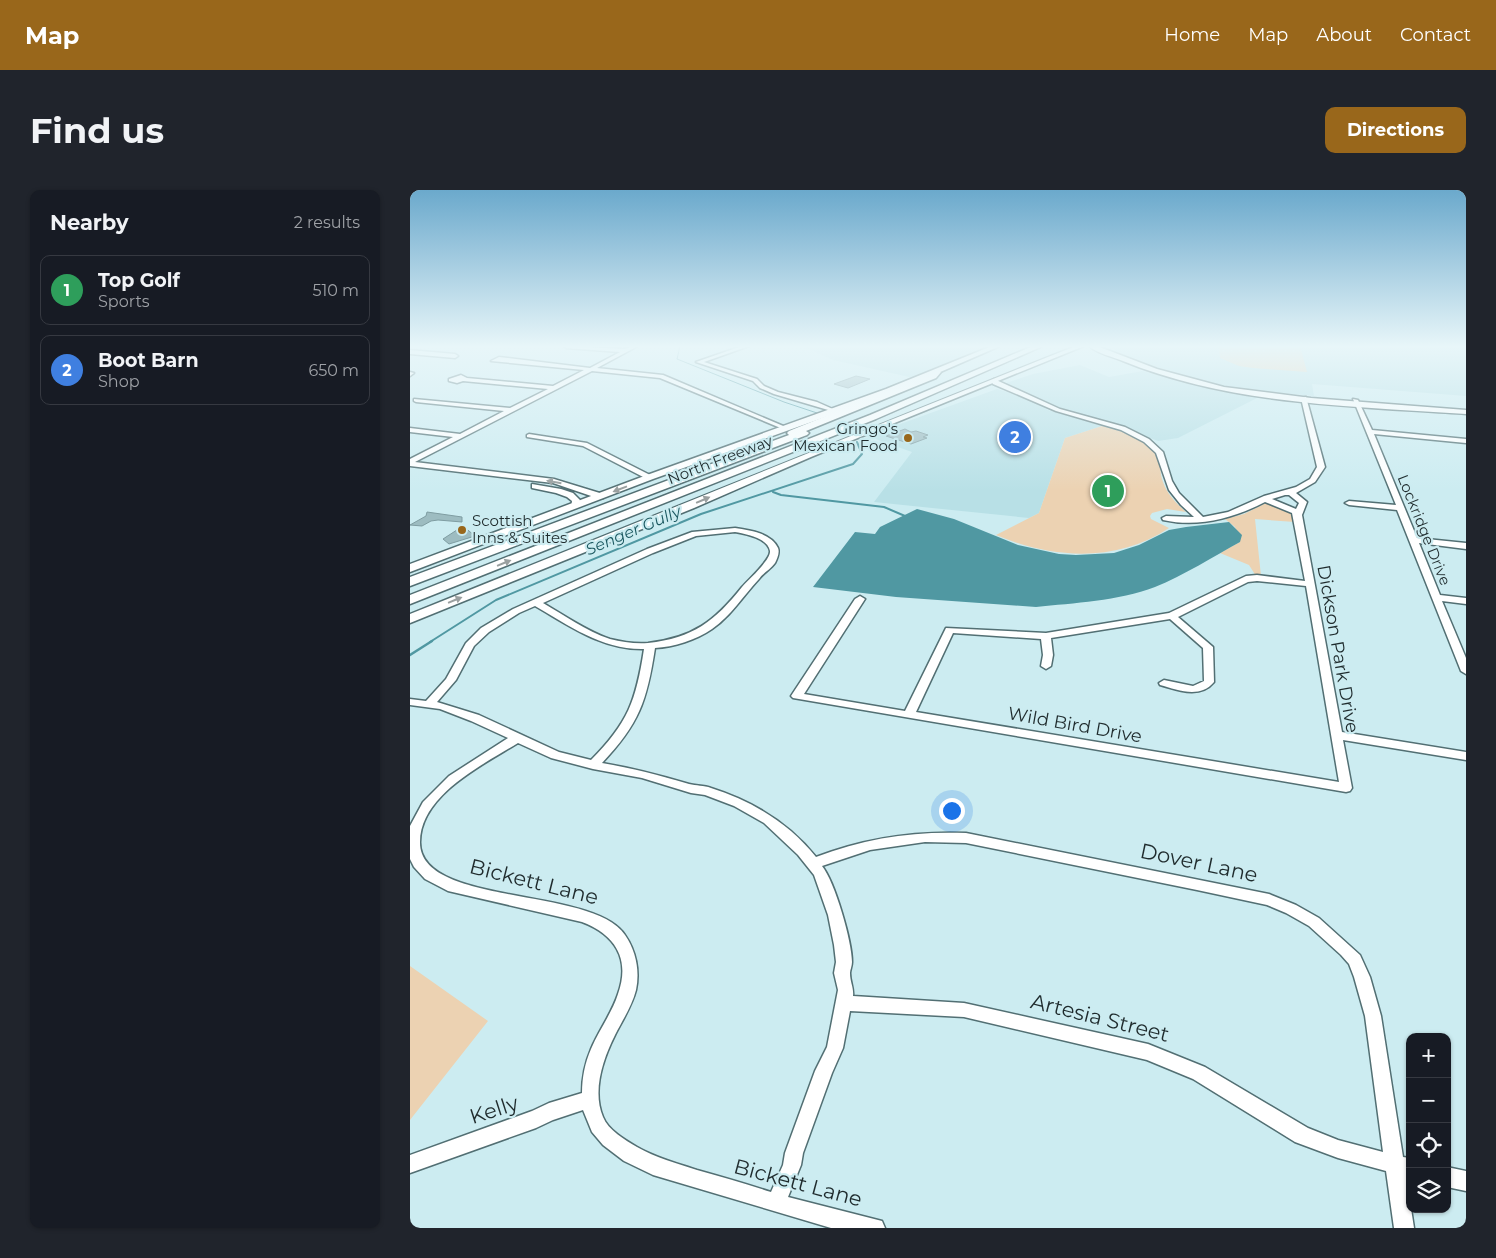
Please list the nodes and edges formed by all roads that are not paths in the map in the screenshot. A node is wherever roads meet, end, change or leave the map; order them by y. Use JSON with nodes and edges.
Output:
{"nodes":[{"id":1,"x":541,"y":394,"type":"edge"},
{"id":2,"x":705,"y":394,"type":"edge"},
{"id":3,"x":781,"y":394,"type":"edge"},
{"id":4,"x":877,"y":394,"type":"edge"},
{"id":5,"x":886,"y":394,"type":"edge"},
{"id":6,"x":900,"y":394,"type":"edge"},
{"id":7,"x":927,"y":394,"type":"edge"},
{"id":8,"x":958,"y":394,"type":"edge"},
{"id":9,"x":1025,"y":394,"type":"edge"},
{"id":10,"x":1277,"y":394,"type":"edge"},
{"id":11,"x":1304,"y":398,"type":"junction"},
{"id":12,"x":412,"y":400,"type":"edge"},
{"id":13,"x":1356,"y":402,"type":"junction"},
{"id":14,"x":511,"y":410,"type":"junction"},
{"id":15,"x":1466,"y":410,"type":"edge"},
{"id":16,"x":833,"y":411,"type":"junction"},
{"id":17,"x":893,"y":421,"type":"junction"},
{"id":18,"x":785,"y":428,"type":"junction"},
{"id":19,"x":410,"y":430,"type":"edge"},
{"id":20,"x":1370,"y":432,"type":"junction"},
{"id":21,"x":461,"y":436,"type":"junction"},
{"id":22,"x":529,"y":436,"type":"dead end"},
{"id":23,"x":1466,"y":441,"type":"edge"},
{"id":24,"x":410,"y":463,"type":"edge"},
{"id":25,"x":450,"y":469,"type":"junction"},
{"id":26,"x":650,"y":477,"type":"junction"},
{"id":27,"x":530,"y":478,"type":"junction"},
{"id":28,"x":679,"y":480,"type":"junction"},
{"id":29,"x":520,"y":484,"type":"junction"},
{"id":30,"x":584,"y":491,"type":"junction"},
{"id":31,"x":1290,"y":492,"type":"junction"},
{"id":32,"x":570,"y":495,"type":"junction"},
{"id":33,"x":1277,"y":495,"type":"junction"},
{"id":34,"x":600,"y":496,"type":"junction"},
{"id":35,"x":1265,"y":499,"type":"junction"},
{"id":36,"x":1349,"y":503,"type":"dead end"},
{"id":37,"x":574,"y":506,"type":"junction"},
{"id":38,"x":1285,"y":507,"type":"junction"},
{"id":39,"x":1400,"y":508,"type":"junction"},
{"id":40,"x":1298,"y":515,"type":"junction"},
{"id":41,"x":1166,"y":518,"type":"dead end"},
{"id":42,"x":1201,"y":519,"type":"junction"},
{"id":43,"x":1414,"y":540,"type":"junction"},
{"id":44,"x":553,"y":543,"type":"junction"},
{"id":45,"x":1466,"y":546,"type":"edge"},
{"id":46,"x":410,"y":568,"type":"edge"},
{"id":47,"x":410,"y":582,"type":"edge"},
{"id":48,"x":1310,"y":584,"type":"junction"},
{"id":49,"x":1436,"y":597,"type":"junction"},
{"id":50,"x":860,"y":599,"type":"dead end"},
{"id":51,"x":410,"y":600,"type":"edge"},
{"id":52,"x":1466,"y":601,"type":"edge"},
{"id":53,"x":536,"y":602,"type":"junction"},
{"id":54,"x":1172,"y":616,"type":"junction"},
{"id":55,"x":410,"y":619,"type":"edge"},
{"id":56,"x":1046,"y":636,"type":"junction"},
{"id":57,"x":650,"y":645,"type":"junction"},
{"id":58,"x":1046,"y":666,"type":"dead end"},
{"id":59,"x":1466,"y":671,"type":"edge"},
{"id":60,"x":1164,"y":683,"type":"dead end"},
{"id":61,"x":412,"y":702,"type":"edge"},
{"id":62,"x":429,"y":704,"type":"junction"},
{"id":63,"x":909,"y":715,"type":"junction"},
{"id":64,"x":1337,"y":735,"type":"junction"},
{"id":65,"x":517,"y":738,"type":"junction"},
{"id":66,"x":1466,"y":756,"type":"edge"},
{"id":67,"x":593,"y":765,"type":"junction"},
{"id":68,"x":1346,"y":788,"type":"joint"},
{"id":69,"x":813,"y":864,"type":"junction"},
{"id":70,"x":845,"y":1003,"type":"junction"},
{"id":71,"x":591,"y":1099,"type":"junction"},
{"id":72,"x":410,"y":1164,"type":"edge"},
{"id":73,"x":1402,"y":1166,"type":"edge"},
{"id":74,"x":1451,"y":1178,"type":"edge"},
{"id":75,"x":1466,"y":1181,"type":"edge"},
{"id":76,"x":776,"y":1203,"type":"junction"},
{"id":77,"x":875,"y":1228,"type":"edge"},
{"id":78,"x":1404,"y":1228,"type":"edge"}],
"edges":[{"from":1,"to":14,"type":"street"},
{"from":2,"to":18,"type":"street"},
{"from":3,"to":16,"type":"street"},
{"from":4,"to":16,"type":"main road"},
{"from":5,"to":28,"type":"highway"},
{"from":6,"to":28,"type":"highway","name":"North Freeway"},
{"from":7,"to":44,"type":"highway","name":"North Freeway"},
{"from":8,"to":17,"type":"main road"},
{"from":9,"to":42,"type":"street"},
{"from":10,"to":11,"type":"main road"},
{"from":11,"to":13,"type":"main road"},
{"from":11,"to":31,"type":"street"},
{"from":12,"to":14,"type":"street"},
{"from":13,"to":15,"type":"main road"},
{"from":13,"to":20,"type":"street","name":"Lockridge Drive"},
{"from":14,"to":21,"type":"street"},
{"from":16,"to":18,"type":"main road"},
{"from":17,"to":44,"type":"highway"},
{"from":55,"to":17,"type":"main road","one_way":true},
{"from":18,"to":26,"type":"main road"},
{"from":19,"to":21,"type":"street"},
{"from":20,"to":23,"type":"street"},
{"from":20,"to":39,"type":"street","name":"Lockridge Drive"},
{"from":21,"to":24,"type":"street"},
{"from":22,"to":26,"type":"street"},
{"from":24,"to":25,"type":"street"},
{"from":25,"to":27,"type":"street"},
{"from":25,"to":29,"type":"street"},
{"from":26,"to":34,"type":"main road","one_way":true},
{"from":27,"to":29,"type":"street"},
{"from":30,"to":27,"type":"street","one_way":true},
{"from":28,"to":47,"type":"highway","name":"North Freeway"},
{"from":29,"to":32,"type":"street"},
{"from":30,"to":32,"type":"street"},
{"from":30,"to":34,"type":"street"},
{"from":31,"to":33,"type":"street"},
{"from":31,"to":40,"type":"street","name":"Dickson Park Drive"},
{"from":32,"to":37,"type":"street"},
{"from":33,"to":35,"type":"street"},
{"from":33,"to":38,"type":"street"},
{"from":34,"to":37,"type":"main road"},
{"from":35,"to":38,"type":"street"},
{"from":35,"to":42,"type":"street"},
{"from":36,"to":39,"type":"street"},
{"from":37,"to":46,"type":"main road"},
{"from":38,"to":40,"type":"street"},
{"from":39,"to":43,"type":"street","name":"Lockridge Drive"},
{"from":40,"to":48,"type":"street","name":"Dickson Park Drive"},
{"from":41,"to":42,"type":"street"},
{"from":43,"to":45,"type":"street"},
{"from":43,"to":49,"type":"street","name":"Lockridge Drive"},
{"from":51,"to":44,"type":"highway","name":"North Freeway","one_way":true},
{"from":48,"to":54,"type":"street"},
{"from":48,"to":64,"type":"street","name":"Dickson Park Drive"},
{"from":49,"to":52,"type":"street"},
{"from":49,"to":59,"type":"street","name":"Lockridge Drive"},
{"from":50,"to":63,"type":"street","name":"Wild Bird Drive"},
{"from":53,"to":57,"type":"street"},
{"from":53,"to":57,"type":"street"},
{"from":53,"to":62,"type":"street"},
{"from":54,"to":56,"type":"street"},
{"from":54,"to":60,"type":"street"},
{"from":56,"to":58,"type":"street"},
{"from":56,"to":63,"type":"street"},
{"from":57,"to":67,"type":"street"},
{"from":61,"to":62,"type":"street"},
{"from":62,"to":65,"type":"street"},
{"from":63,"to":68,"type":"street","name":"Wild Bird Drive"},
{"from":64,"to":66,"type":"street"},
{"from":64,"to":68,"type":"street","name":"Dickson Park Drive"},
{"from":65,"to":67,"type":"street"},
{"from":65,"to":71,"type":"street","name":"Bickett Lane"},
{"from":67,"to":69,"type":"street"},
{"from":69,"to":70,"type":"street"},
{"from":69,"to":73,"type":"street","name":"Dover Lane"},
{"from":70,"to":73,"type":"street","name":"Artesia Street"},
{"from":70,"to":76,"type":"street"},
{"from":71,"to":72,"type":"street","name":"Kelly"},
{"from":71,"to":76,"type":"street","name":"Bickett Lane"},
{"from":73,"to":78,"type":"street"},
{"from":74,"to":75,"type":"street"},
{"from":76,"to":77,"type":"street","name":"Bickett Lane"}]}
